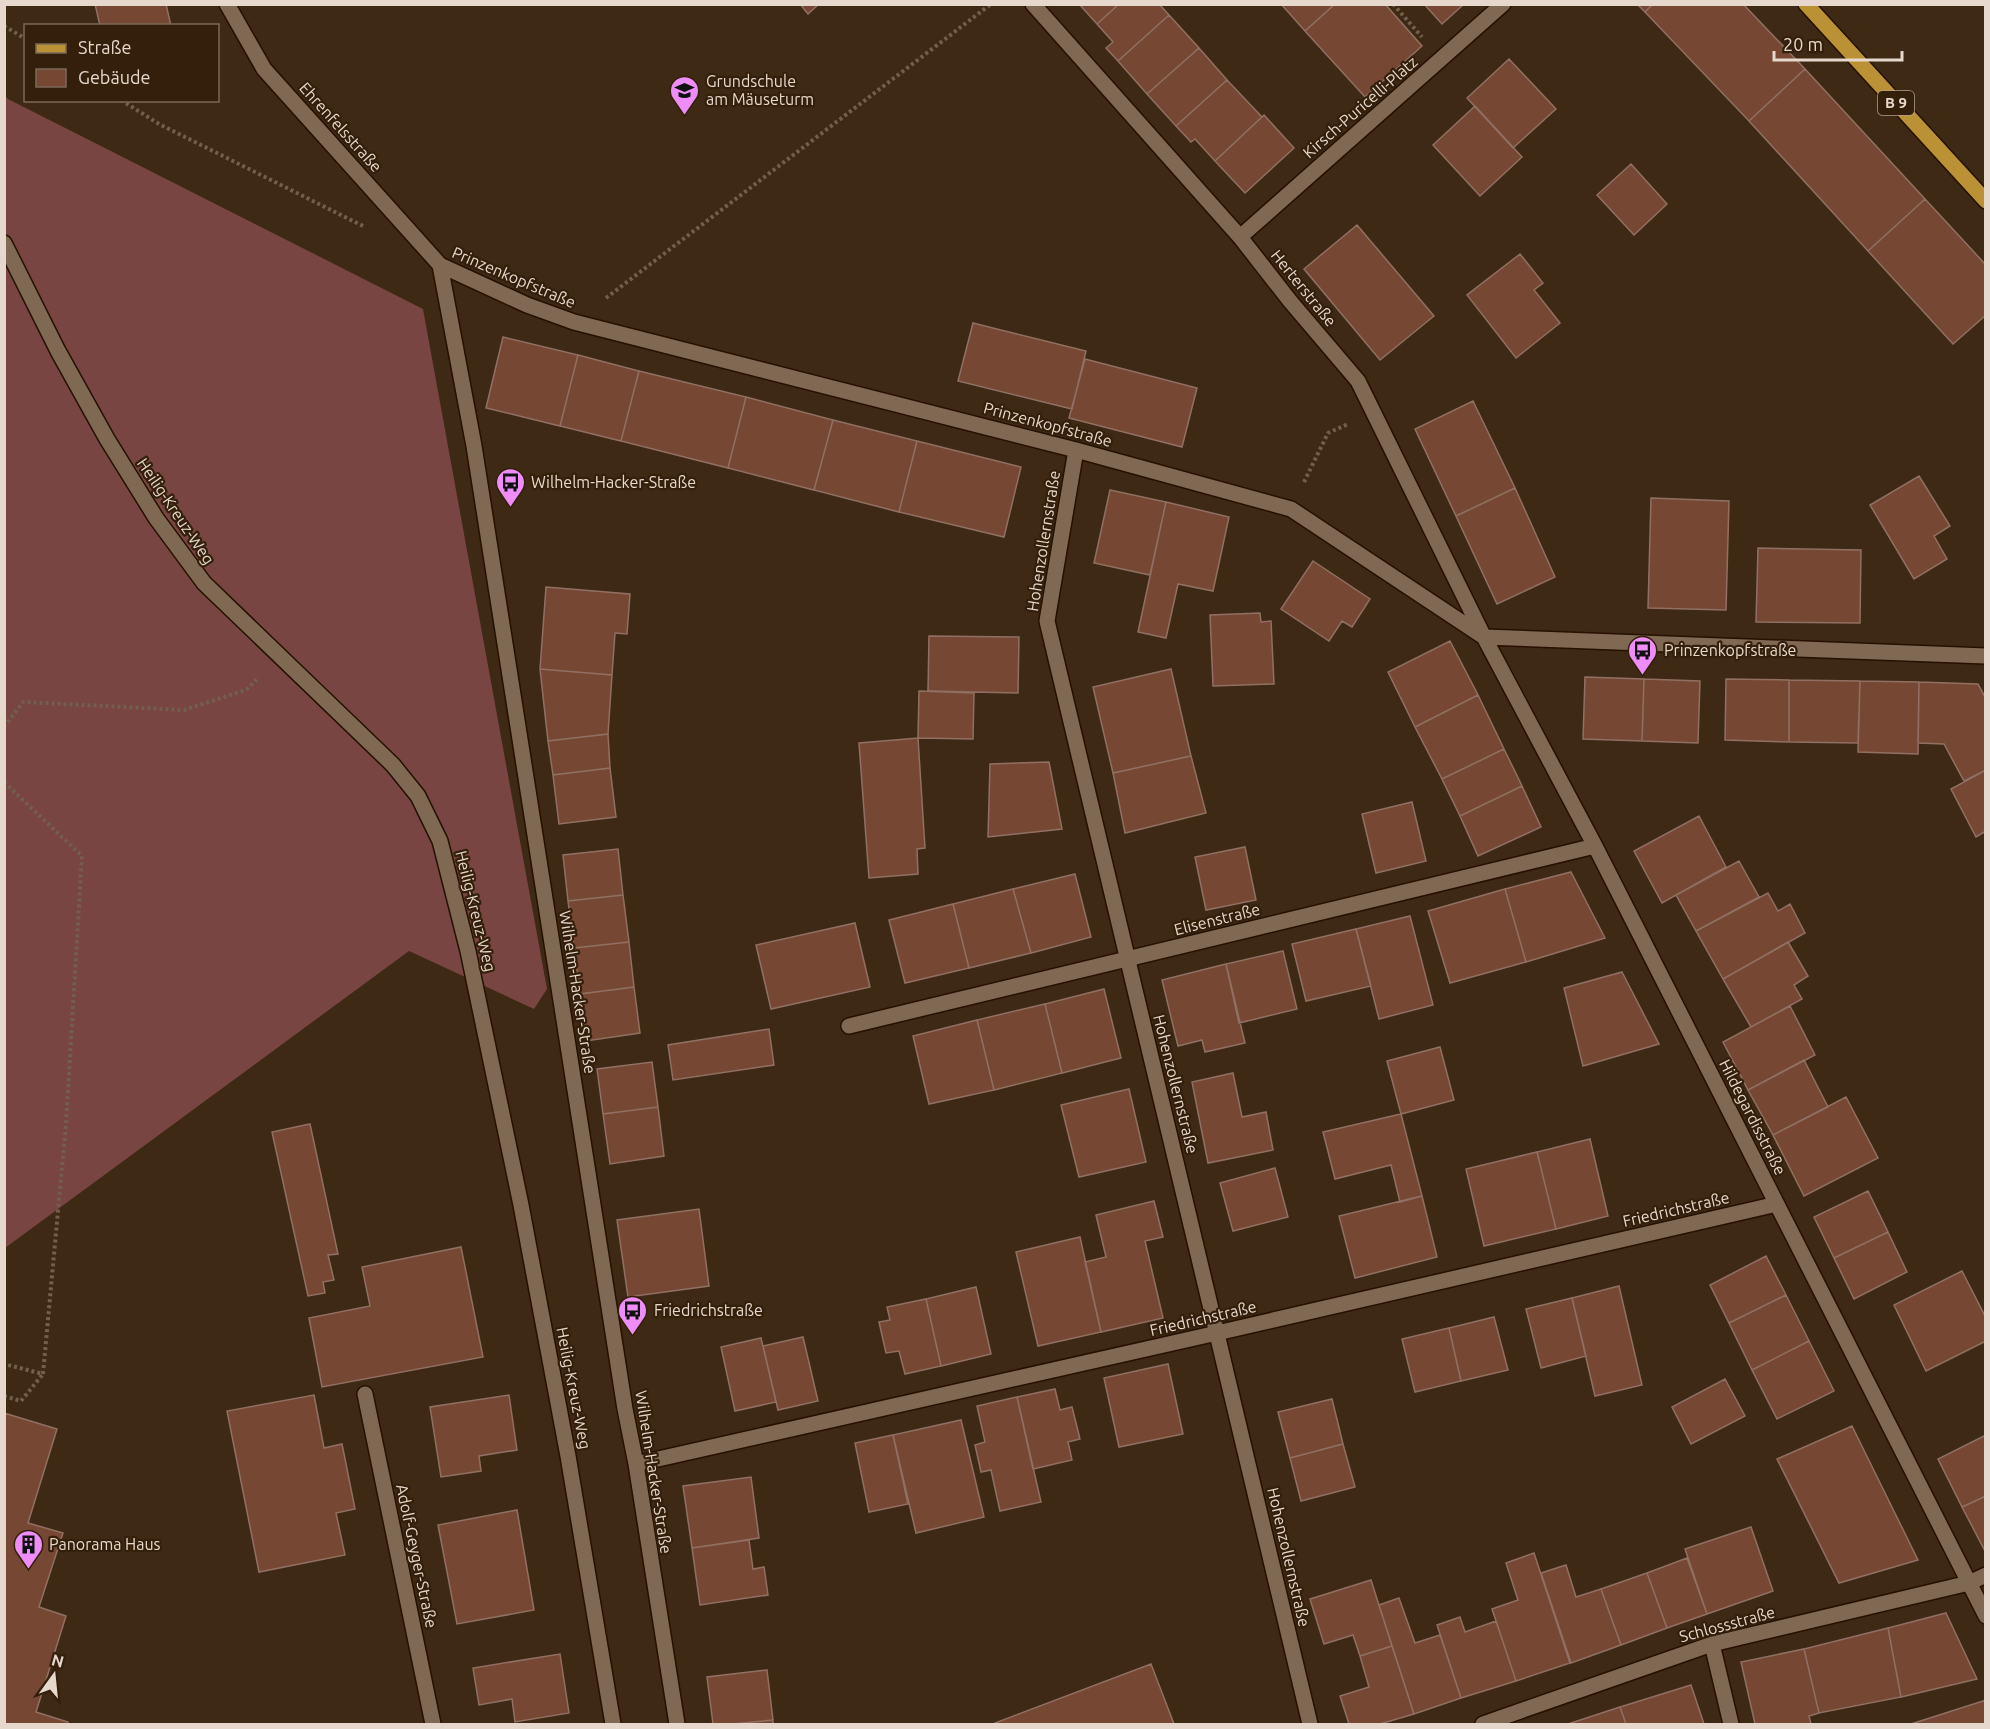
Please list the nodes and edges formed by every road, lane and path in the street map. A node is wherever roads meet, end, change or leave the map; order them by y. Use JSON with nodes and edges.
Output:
{"nodes":[{"id":1,"x":227,"y":4,"type":"edge"},
{"id":2,"x":990,"y":4,"type":"edge"},
{"id":3,"x":1033,"y":4,"type":"edge"},
{"id":4,"x":1393,"y":4,"type":"edge"},
{"id":5,"x":1503,"y":4,"type":"edge"},
{"id":6,"x":1806,"y":4,"type":"edge"},
{"id":7,"x":4,"y":26,"type":"edge"},
{"id":8,"x":24,"y":38,"type":"edge"},
{"id":9,"x":1442,"y":59,"type":"junction"},
{"id":10,"x":125,"y":102,"type":"edge"},
{"id":11,"x":1986,"y":201,"type":"edge"},
{"id":12,"x":372,"y":231,"type":"dead end"},
{"id":13,"x":1240,"y":237,"type":"junction"},
{"id":14,"x":4,"y":243,"type":"edge"},
{"id":15,"x":440,"y":265,"type":"junction"},
{"id":16,"x":574,"y":322,"type":"junction"},
{"id":17,"x":1373,"y":413,"type":"junction"},
{"id":18,"x":1076,"y":450,"type":"junction"},
{"id":19,"x":1291,"y":509,"type":"junction"},
{"id":20,"x":1484,"y":637,"type":"junction"},
{"id":21,"x":280,"y":656,"type":"junction"},
{"id":22,"x":1986,"y":656,"type":"edge"},
{"id":23,"x":4,"y":727,"type":"edge"},
{"id":24,"x":4,"y":782,"type":"edge"},
{"id":25,"x":1595,"y":846,"type":"junction"},
{"id":26,"x":1127,"y":959,"type":"junction"},
{"id":27,"x":849,"y":1026,"type":"dead end"},
{"id":28,"x":1777,"y":1204,"type":"junction"},
{"id":29,"x":1217,"y":1333,"type":"junction"},
{"id":30,"x":4,"y":1364,"type":"edge"},
{"id":31,"x":43,"y":1374,"type":"junction"},
{"id":32,"x":365,"y":1394,"type":"dead end"},
{"id":33,"x":4,"y":1396,"type":"edge"},
{"id":34,"x":636,"y":1464,"type":"junction"},
{"id":35,"x":1986,"y":1575,"type":"edge"},
{"id":36,"x":1969,"y":1583,"type":"junction"},
{"id":37,"x":1986,"y":1616,"type":"edge"},
{"id":38,"x":1712,"y":1644,"type":"junction"},
{"id":39,"x":433,"y":1725,"type":"edge"},
{"id":40,"x":613,"y":1725,"type":"edge"},
{"id":41,"x":677,"y":1725,"type":"edge"},
{"id":42,"x":1310,"y":1725,"type":"edge"},
{"id":43,"x":1483,"y":1725,"type":"edge"},
{"id":44,"x":1731,"y":1725,"type":"edge"}],
"edges":[{"from":1,"to":15,"type":"street","name":"Ehrenfelsstraße"},
{"from":2,"to":16,"type":"path"},
{"from":3,"to":13,"type":"street","name":"Herterstraße"},
{"from":4,"to":9,"type":"path"},
{"from":5,"to":9,"type":"street","name":"Kirsch-Puricelli-Platz"},
{"from":6,"to":11,"type":"main road","number":"B 9"},
{"from":7,"to":8,"type":"path"},
{"from":9,"to":13,"type":"street","name":"Kirsch-Puricelli-Platz"},
{"from":10,"to":12,"type":"path"},
{"from":13,"to":17,"type":"street","name":"Herterstraße"},
{"from":14,"to":21,"type":"street","name":"Heilig-Kreuz-Weg"},
{"from":15,"to":16,"type":"street","name":"Prinzenkopfstraße"},
{"from":15,"to":34,"type":"street","name":"Wilhelm-Hacker-Straße"},
{"from":16,"to":18,"type":"street","name":"Prinzenkopfstraße"},
{"from":17,"to":19,"type":"path"},
{"from":17,"to":20,"type":"street","name":"Herterstraße"},
{"from":18,"to":19,"type":"street","name":"Prinzenkopfstraße"},
{"from":18,"to":26,"type":"street","name":"Hohenzollernstraße"},
{"from":19,"to":20,"type":"street","name":"Prinzenkopfstraße"},
{"from":20,"to":22,"type":"street"},
{"from":20,"to":25,"type":"street","name":"Hildegardisstraße"},
{"from":21,"to":23,"type":"path"},
{"from":21,"to":40,"type":"street","name":"Heilig-Kreuz-Weg"},
{"from":24,"to":31,"type":"path"},
{"from":25,"to":26,"type":"street","name":"Elisenstraße"},
{"from":25,"to":28,"type":"street","name":"Hildegardisstraße"},
{"from":26,"to":27,"type":"street","name":"Elisenstraße"},
{"from":26,"to":29,"type":"street","name":"Hohenzollernstraße"},
{"from":28,"to":29,"type":"street","name":"Friedrichstraße"},
{"from":28,"to":36,"type":"street","name":"Hildegardisstraße"},
{"from":29,"to":34,"type":"street","name":"Friedrichstraße"},
{"from":29,"to":42,"type":"street","name":"Hohenzollernstraße"},
{"from":30,"to":31,"type":"path"},
{"from":31,"to":33,"type":"path"},
{"from":32,"to":39,"type":"street","name":"Adolf-Geyger-Straße"},
{"from":34,"to":41,"type":"street","name":"Wilhelm-Hacker-Straße"},
{"from":35,"to":36,"type":"street","name":"Schlossstraße"},
{"from":36,"to":37,"type":"street","name":"Hildegardisstraße"},
{"from":36,"to":38,"type":"street","name":"Schlossstraße"},
{"from":38,"to":43,"type":"street","name":"Schlossstraße"},
{"from":38,"to":44,"type":"street"}]}
